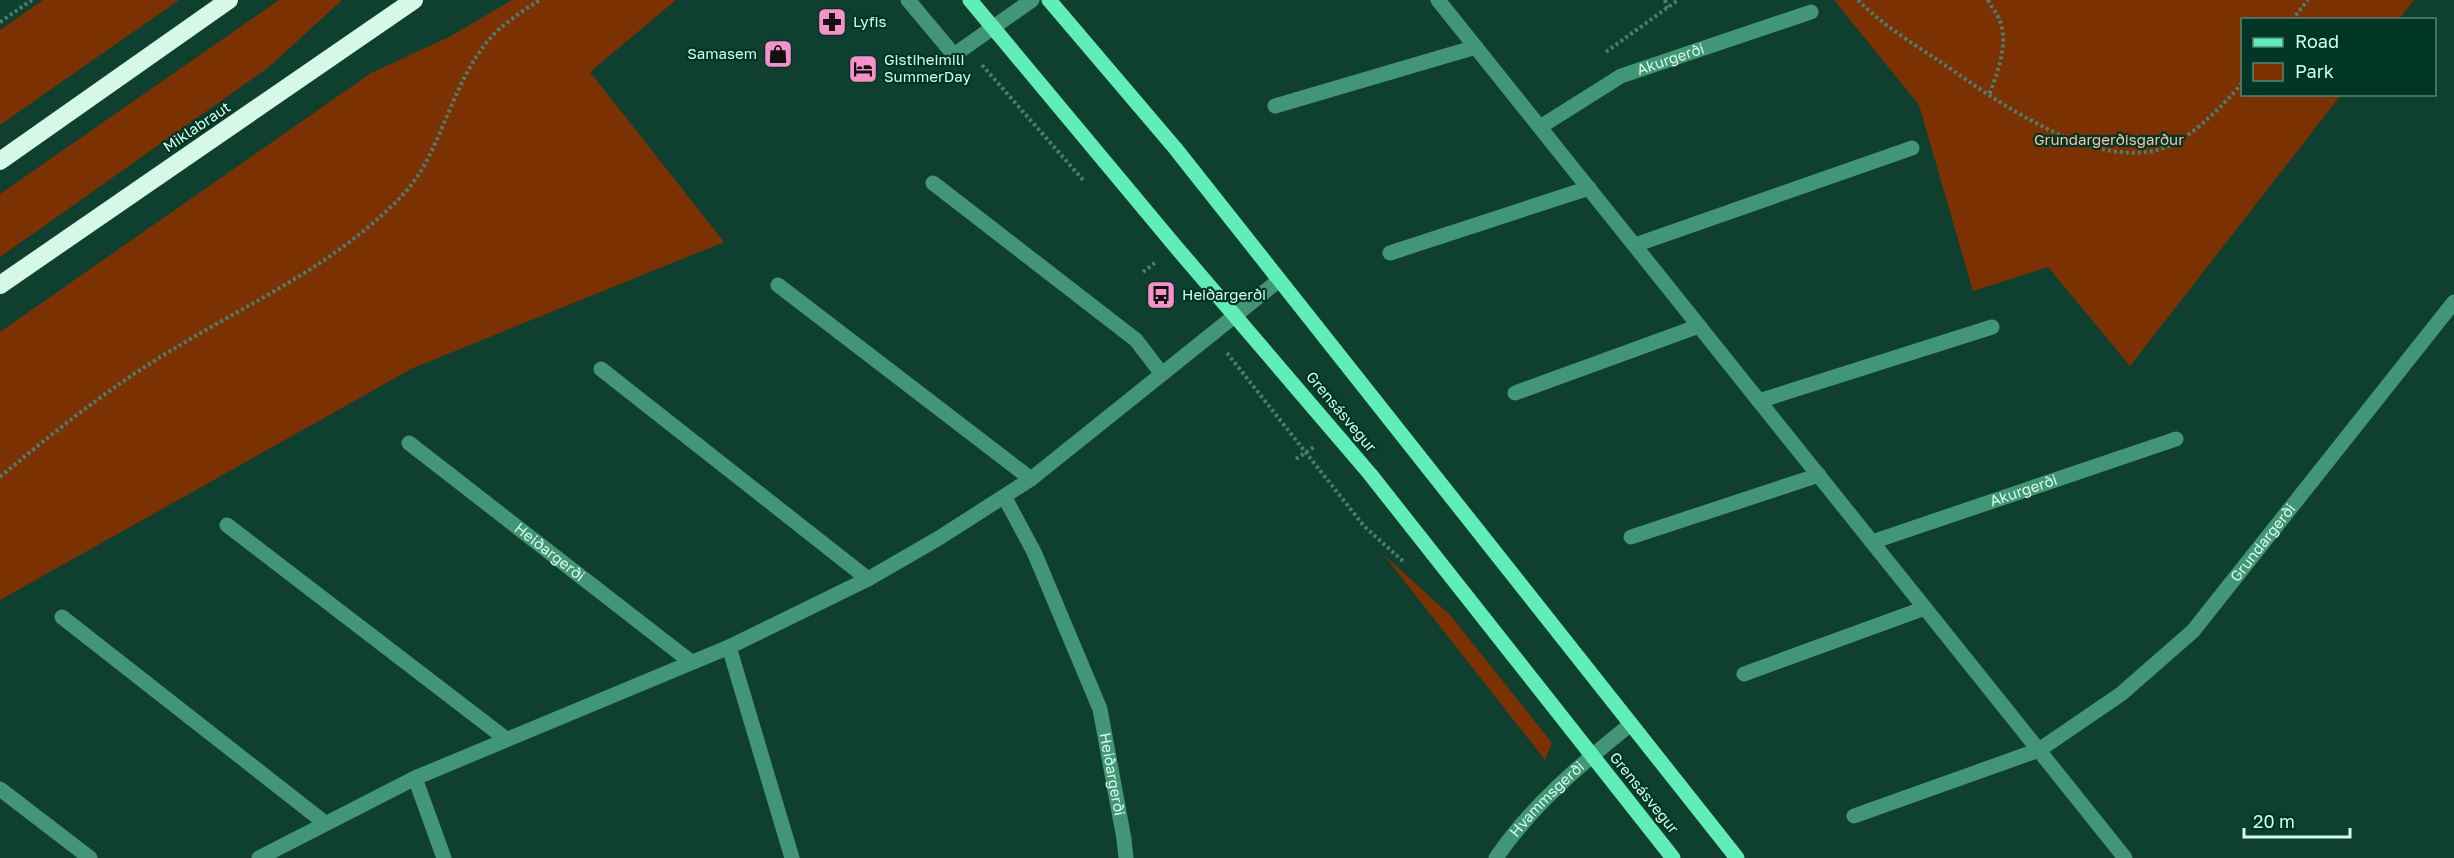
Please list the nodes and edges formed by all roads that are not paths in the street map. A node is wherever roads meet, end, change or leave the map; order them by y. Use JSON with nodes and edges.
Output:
{"nodes":[{"id":1,"x":229,"y":0,"type":"edge"},
{"id":2,"x":414,"y":0,"type":"edge"},
{"id":3,"x":908,"y":0,"type":"edge"},
{"id":4,"x":970,"y":0,"type":"edge"},
{"id":5,"x":1032,"y":0,"type":"edge"},
{"id":6,"x":1049,"y":0,"type":"edge"},
{"id":7,"x":1438,"y":0,"type":"edge"},
{"id":8,"x":1811,"y":12,"type":"dead end"},
{"id":9,"x":993,"y":28,"type":"junction"},
{"id":10,"x":1476,"y":47,"type":"junction"},
{"id":11,"x":1275,"y":106,"type":"dead end"},
{"id":12,"x":1540,"y":127,"type":"junction"},
{"id":13,"x":1912,"y":148,"type":"dead end"},
{"id":14,"x":0,"y":161,"type":"edge"},
{"id":15,"x":933,"y":183,"type":"dead end"},
{"id":16,"x":1589,"y":188,"type":"junction"},
{"id":17,"x":1635,"y":245,"type":"junction"},
{"id":18,"x":1390,"y":254,"type":"dead end"},
{"id":19,"x":1278,"y":281,"type":"junction"},
{"id":20,"x":0,"y":285,"type":"edge"},
{"id":21,"x":778,"y":285,"type":"dead end"},
{"id":22,"x":2454,"y":302,"type":"edge"},
{"id":23,"x":1235,"y":316,"type":"junction"},
{"id":24,"x":1699,"y":326,"type":"junction"},
{"id":25,"x":1992,"y":327,"type":"dead end"},
{"id":26,"x":601,"y":369,"type":"dead end"},
{"id":27,"x":1162,"y":374,"type":"junction"},
{"id":28,"x":1515,"y":393,"type":"dead end"},
{"id":29,"x":1759,"y":400,"type":"junction"},
{"id":30,"x":2176,"y":439,"type":"dead end"},
{"id":31,"x":409,"y":443,"type":"dead end"},
{"id":32,"x":1819,"y":475,"type":"junction"},
{"id":33,"x":1030,"y":479,"type":"junction"},
{"id":34,"x":1005,"y":498,"type":"junction"},
{"id":35,"x":227,"y":525,"type":"dead end"},
{"id":36,"x":1631,"y":537,"type":"dead end"},
{"id":37,"x":1872,"y":542,"type":"junction"},
{"id":38,"x":868,"y":579,"type":"junction"},
{"id":39,"x":1925,"y":608,"type":"junction"},
{"id":40,"x":62,"y":617,"type":"dead end"},
{"id":41,"x":729,"y":647,"type":"junction"},
{"id":42,"x":692,"y":662,"type":"junction"},
{"id":43,"x":1744,"y":674,"type":"dead end"},
{"id":44,"x":1631,"y":724,"type":"junction"},
{"id":45,"x":506,"y":739,"type":"junction"},
{"id":46,"x":2039,"y":750,"type":"junction"},
{"id":47,"x":1591,"y":755,"type":"junction"},
{"id":48,"x":415,"y":778,"type":"junction"},
{"id":49,"x":0,"y":789,"type":"edge"},
{"id":50,"x":1854,"y":816,"type":"dead end"},
{"id":51,"x":325,"y":823,"type":"junction"},
{"id":52,"x":90,"y":858,"type":"edge"},
{"id":53,"x":259,"y":858,"type":"edge"},
{"id":54,"x":444,"y":858,"type":"edge"},
{"id":55,"x":792,"y":858,"type":"edge"},
{"id":56,"x":1126,"y":858,"type":"edge"},
{"id":57,"x":1496,"y":858,"type":"edge"},
{"id":58,"x":1673,"y":858,"type":"edge"},
{"id":59,"x":1737,"y":858,"type":"edge"},
{"id":60,"x":2125,"y":858,"type":"edge"}],
"edges":[{"from":1,"to":14,"type":"highway"},
{"from":2,"to":20,"type":"highway","name":"Miklabraut"},
{"from":3,"to":9,"type":"street"},
{"from":4,"to":9,"type":"main road","name":"Grensásvegur"},
{"from":5,"to":9,"type":"street"},
{"from":6,"to":19,"type":"main road","name":"Grensásvegur"},
{"from":7,"to":10,"type":"street"},
{"from":8,"to":12,"type":"street","name":"Akurgerði"},
{"from":9,"to":23,"type":"main road","name":"Grensásvegur"},
{"from":10,"to":11,"type":"street"},
{"from":10,"to":12,"type":"street"},
{"from":12,"to":16,"type":"street"},
{"from":13,"to":17,"type":"street"},
{"from":15,"to":27,"type":"street"},
{"from":16,"to":17,"type":"street"},
{"from":16,"to":18,"type":"street"},
{"from":17,"to":24,"type":"street"},
{"from":19,"to":23,"type":"street"},
{"from":19,"to":44,"type":"main road","name":"Grensásvegur"},
{"from":21,"to":33,"type":"street"},
{"from":22,"to":46,"type":"street","name":"Grundargerði"},
{"from":23,"to":27,"type":"street"},
{"from":23,"to":47,"type":"main road","name":"Grensásvegur"},
{"from":24,"to":28,"type":"street"},
{"from":24,"to":29,"type":"street"},
{"from":25,"to":29,"type":"street"},
{"from":26,"to":38,"type":"street"},
{"from":27,"to":33,"type":"street"},
{"from":29,"to":32,"type":"street"},
{"from":30,"to":37,"type":"street","name":"Akurgerði"},
{"from":31,"to":42,"type":"street","name":"Heiðargerði"},
{"from":32,"to":36,"type":"street"},
{"from":32,"to":37,"type":"street"},
{"from":33,"to":34,"type":"street"},
{"from":34,"to":38,"type":"street"},
{"from":34,"to":56,"type":"street","name":"Heiðargerði"},
{"from":35,"to":45,"type":"street"},
{"from":37,"to":39,"type":"street"},
{"from":38,"to":41,"type":"street"},
{"from":39,"to":43,"type":"street"},
{"from":39,"to":46,"type":"street"},
{"from":40,"to":51,"type":"street"},
{"from":41,"to":42,"type":"street"},
{"from":41,"to":55,"type":"street"},
{"from":42,"to":45,"type":"street"},
{"from":44,"to":47,"type":"street","name":"Hvammsgerði"},
{"from":44,"to":59,"type":"main road","name":"Grensásvegur"},
{"from":45,"to":48,"type":"street"},
{"from":46,"to":50,"type":"street"},
{"from":46,"to":60,"type":"street"},
{"from":47,"to":57,"type":"street","name":"Hvammsgerði"},
{"from":47,"to":58,"type":"main road","name":"Grensásvegur"},
{"from":48,"to":51,"type":"street"},
{"from":48,"to":54,"type":"street"},
{"from":49,"to":52,"type":"street"},
{"from":51,"to":53,"type":"street"}]}
